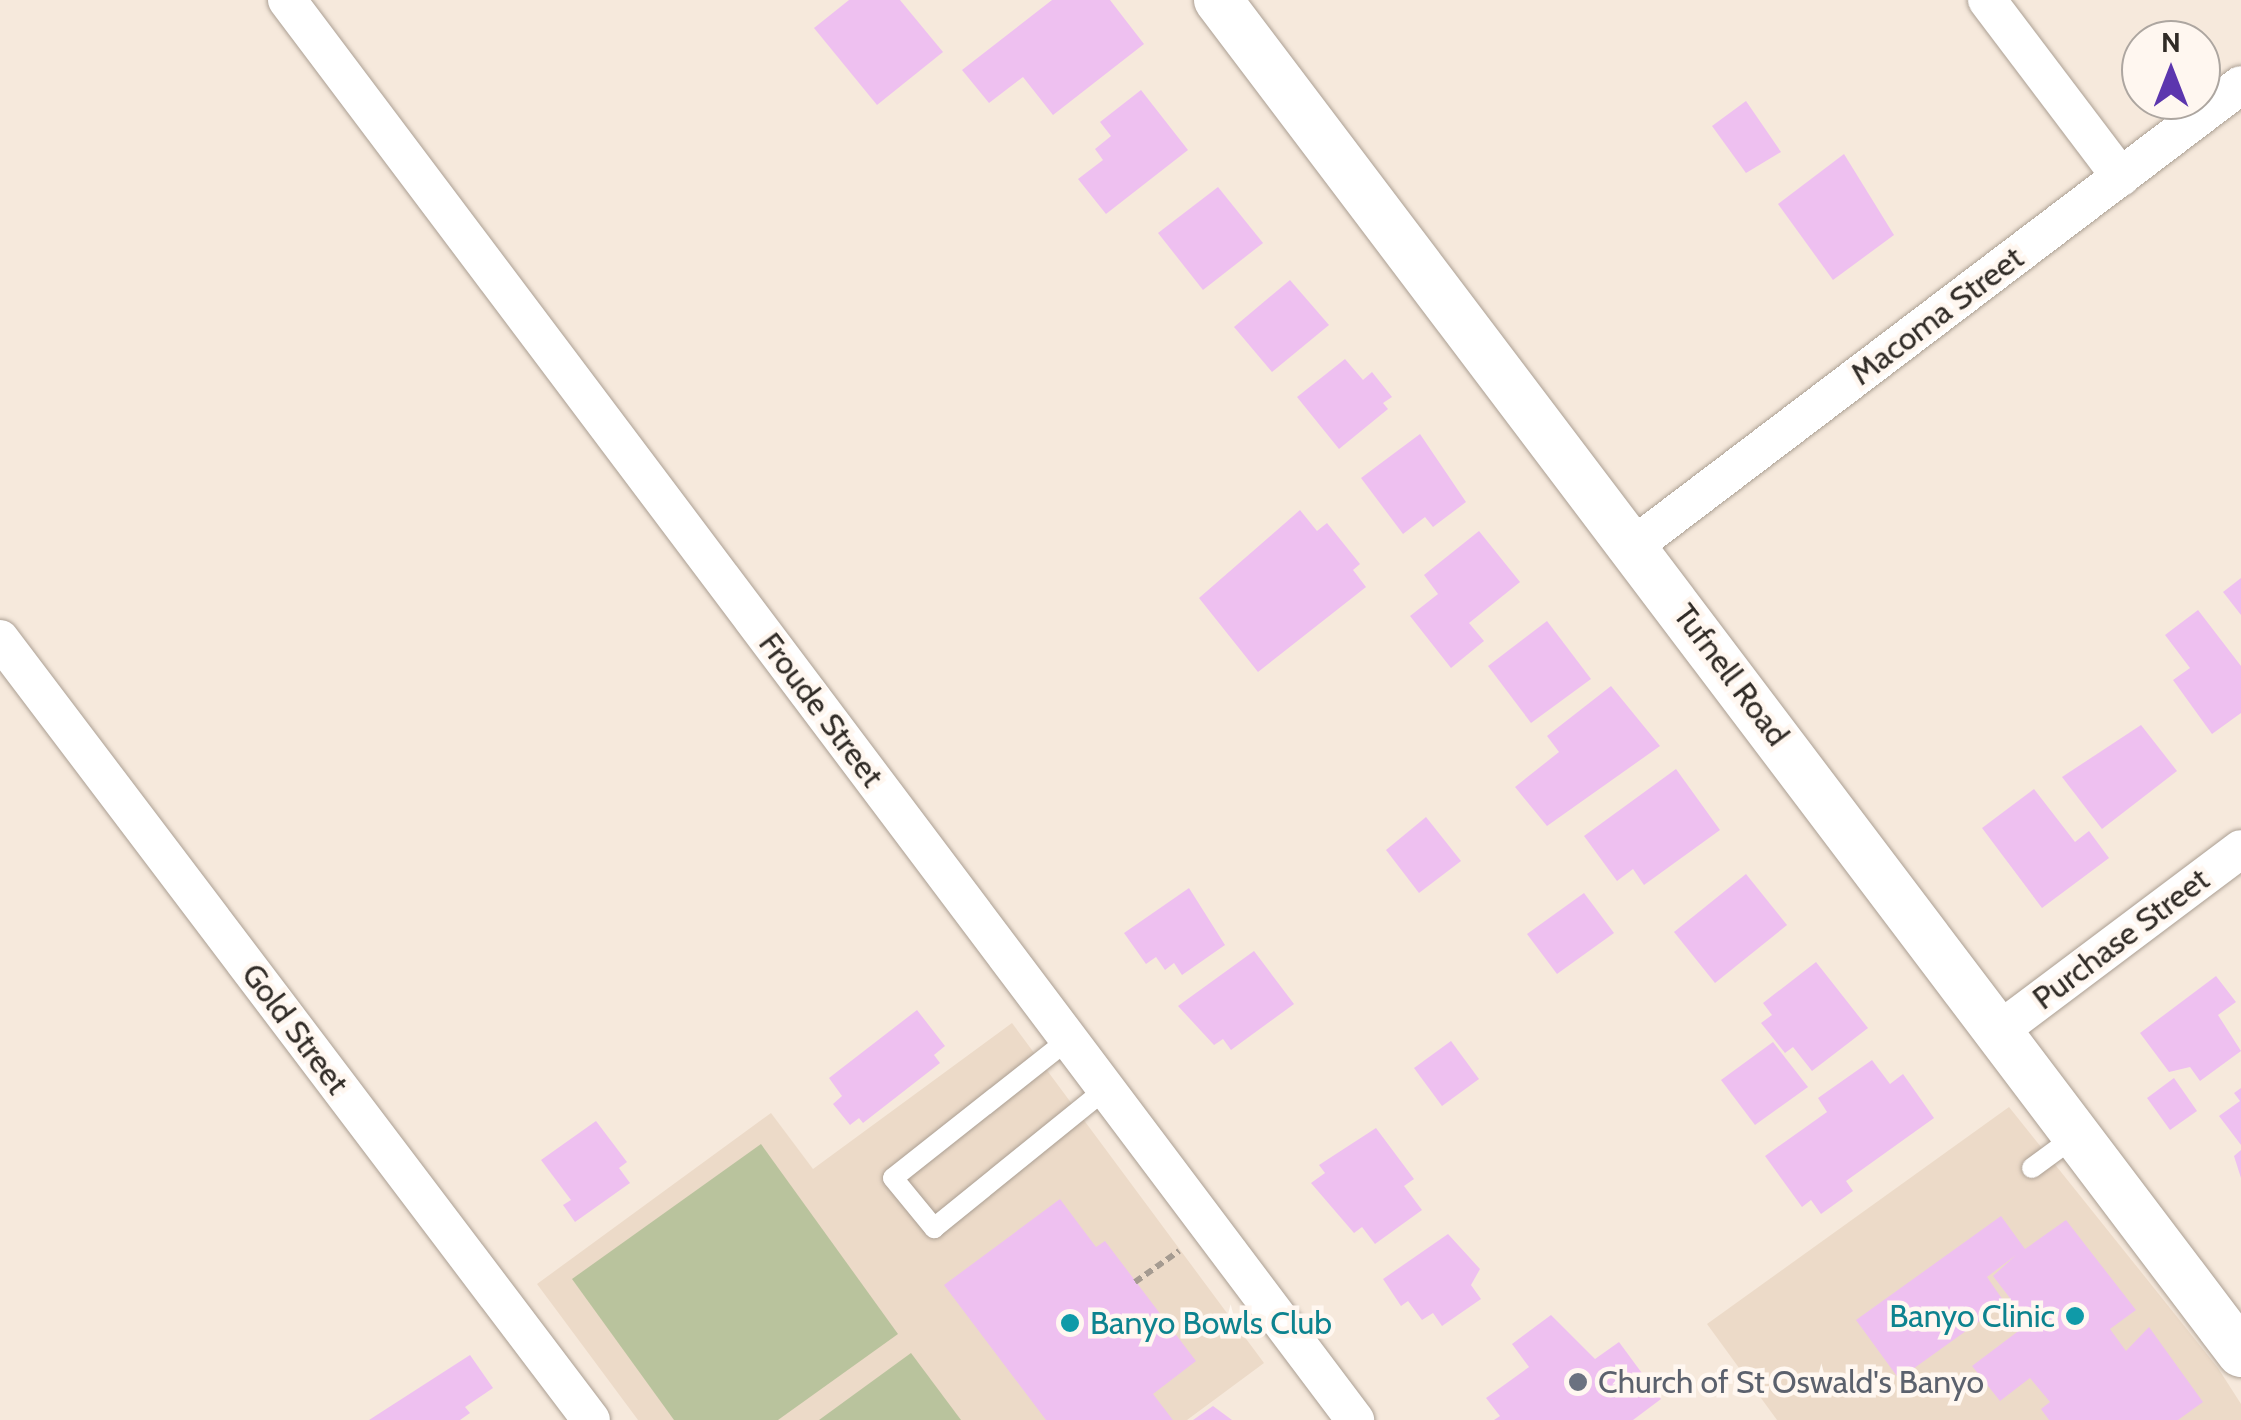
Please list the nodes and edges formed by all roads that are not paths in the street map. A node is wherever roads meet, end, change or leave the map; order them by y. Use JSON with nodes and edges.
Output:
{"nodes":[{"id":1,"x":287,"y":0,"type":"edge"},
{"id":2,"x":1218,"y":0,"type":"edge"},
{"id":3,"x":1987,"y":0,"type":"edge"},
{"id":4,"x":2241,"y":85,"type":"edge"},
{"id":5,"x":2121,"y":177,"type":"junction"},
{"id":6,"x":1632,"y":546,"type":"junction"},
{"id":7,"x":0,"y":639,"type":"edge"},
{"id":8,"x":2241,"y":848,"type":"edge"},
{"id":9,"x":2000,"y":1030,"type":"junction"},
{"id":10,"x":1069,"y":1040,"type":"junction"},
{"id":11,"x":1107,"y":1088,"type":"junction"},
{"id":12,"x":2076,"y":1135,"type":"junction"},
{"id":13,"x":2032,"y":1168,"type":"dead end"},
{"id":14,"x":2241,"y":1353,"type":"edge"},
{"id":15,"x":591,"y":1420,"type":"edge"},
{"id":16,"x":1354,"y":1420,"type":"edge"}],
"edges":[{"from":1,"to":10,"type":"street","name":"Froude Street"},
{"from":2,"to":6,"type":"street","name":"Tufnell Road"},
{"from":3,"to":5,"type":"street"},
{"from":4,"to":5,"type":"street","name":"Macoma Street"},
{"from":5,"to":6,"type":"street","name":"Macoma Street"},
{"from":6,"to":9,"type":"street","name":"Tufnell Road"},
{"from":7,"to":15,"type":"street","name":"Gold Street"},
{"from":8,"to":9,"type":"street","name":"Purchase Street"},
{"from":9,"to":12,"type":"street","name":"Tufnell Road"},
{"from":10,"to":11,"type":"street","name":"Froude Street"},
{"from":10,"to":11,"type":"lane"},
{"from":11,"to":16,"type":"street","name":"Froude Street"},
{"from":12,"to":13,"type":"lane"},
{"from":12,"to":14,"type":"street","name":"Tufnell Road"}]}
